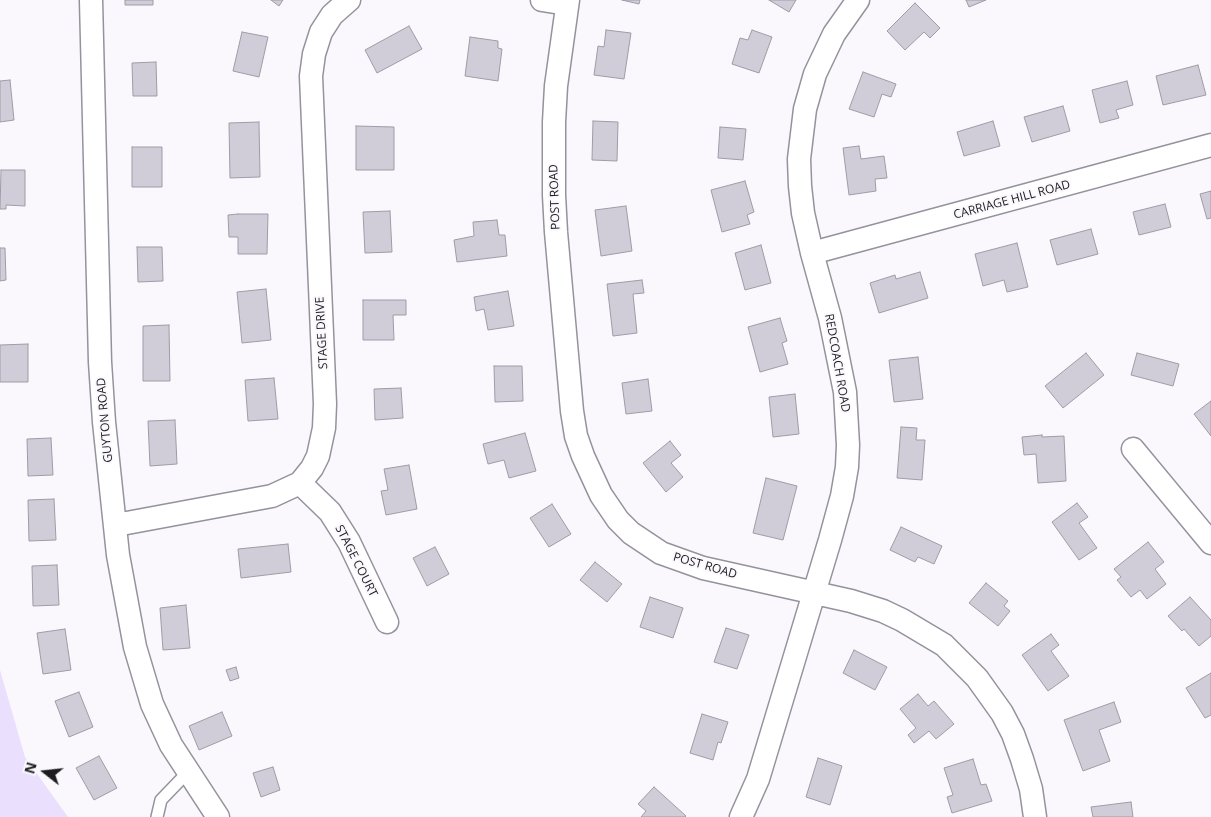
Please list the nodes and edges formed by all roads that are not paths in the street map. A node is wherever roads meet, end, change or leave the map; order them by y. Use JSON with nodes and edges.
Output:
{"nodes":[{"id":1,"x":91,"y":0,"type":"edge"},
{"id":2,"x":349,"y":0,"type":"edge"},
{"id":3,"x":542,"y":0,"type":"edge"},
{"id":4,"x":858,"y":0,"type":"edge"},
{"id":5,"x":568,"y":2,"type":"edge"},
{"id":6,"x":1211,"y":146,"type":"edge"},
{"id":7,"x":812,"y":253,"type":"junction"},
{"id":8,"x":1133,"y":449,"type":"dead end"},
{"id":9,"x":300,"y":483,"type":"junction"},
{"id":10,"x":116,"y":525,"type":"junction"},
{"id":11,"x":1211,"y":543,"type":"edge"},
{"id":12,"x":814,"y":592,"type":"junction"},
{"id":13,"x":386,"y":622,"type":"dead end"},
{"id":14,"x":188,"y":772,"type":"junction"},
{"id":15,"x":157,"y":817,"type":"edge"},
{"id":16,"x":218,"y":817,"type":"edge"},
{"id":17,"x":741,"y":817,"type":"edge"},
{"id":18,"x":1035,"y":817,"type":"edge"}],
"edges":[{"from":1,"to":10,"type":"street","name":"GUYTON ROAD"},
{"from":2,"to":9,"type":"street","name":"STAGE DRIVE"},
{"from":3,"to":5,"type":"street"},
{"from":4,"to":7,"type":"street","name":"REDCOACH ROAD"},
{"from":5,"to":12,"type":"street","name":"POST ROAD"},
{"from":6,"to":7,"type":"street","name":"CARRIAGE HILL ROAD"},
{"from":7,"to":12,"type":"street","name":"REDCOACH ROAD"},
{"from":8,"to":11,"type":"street"},
{"from":9,"to":10,"type":"street","name":"STAGE DRIVE"},
{"from":9,"to":13,"type":"street","name":"STAGE COURT"},
{"from":10,"to":14,"type":"street","name":"GUYTON ROAD"},
{"from":12,"to":17,"type":"street","name":"REDCOACH ROAD"},
{"from":12,"to":18,"type":"street","name":"POST ROAD"},
{"from":14,"to":15,"type":"lane"},
{"from":14,"to":16,"type":"street","name":"GUYTON ROAD"}]}
